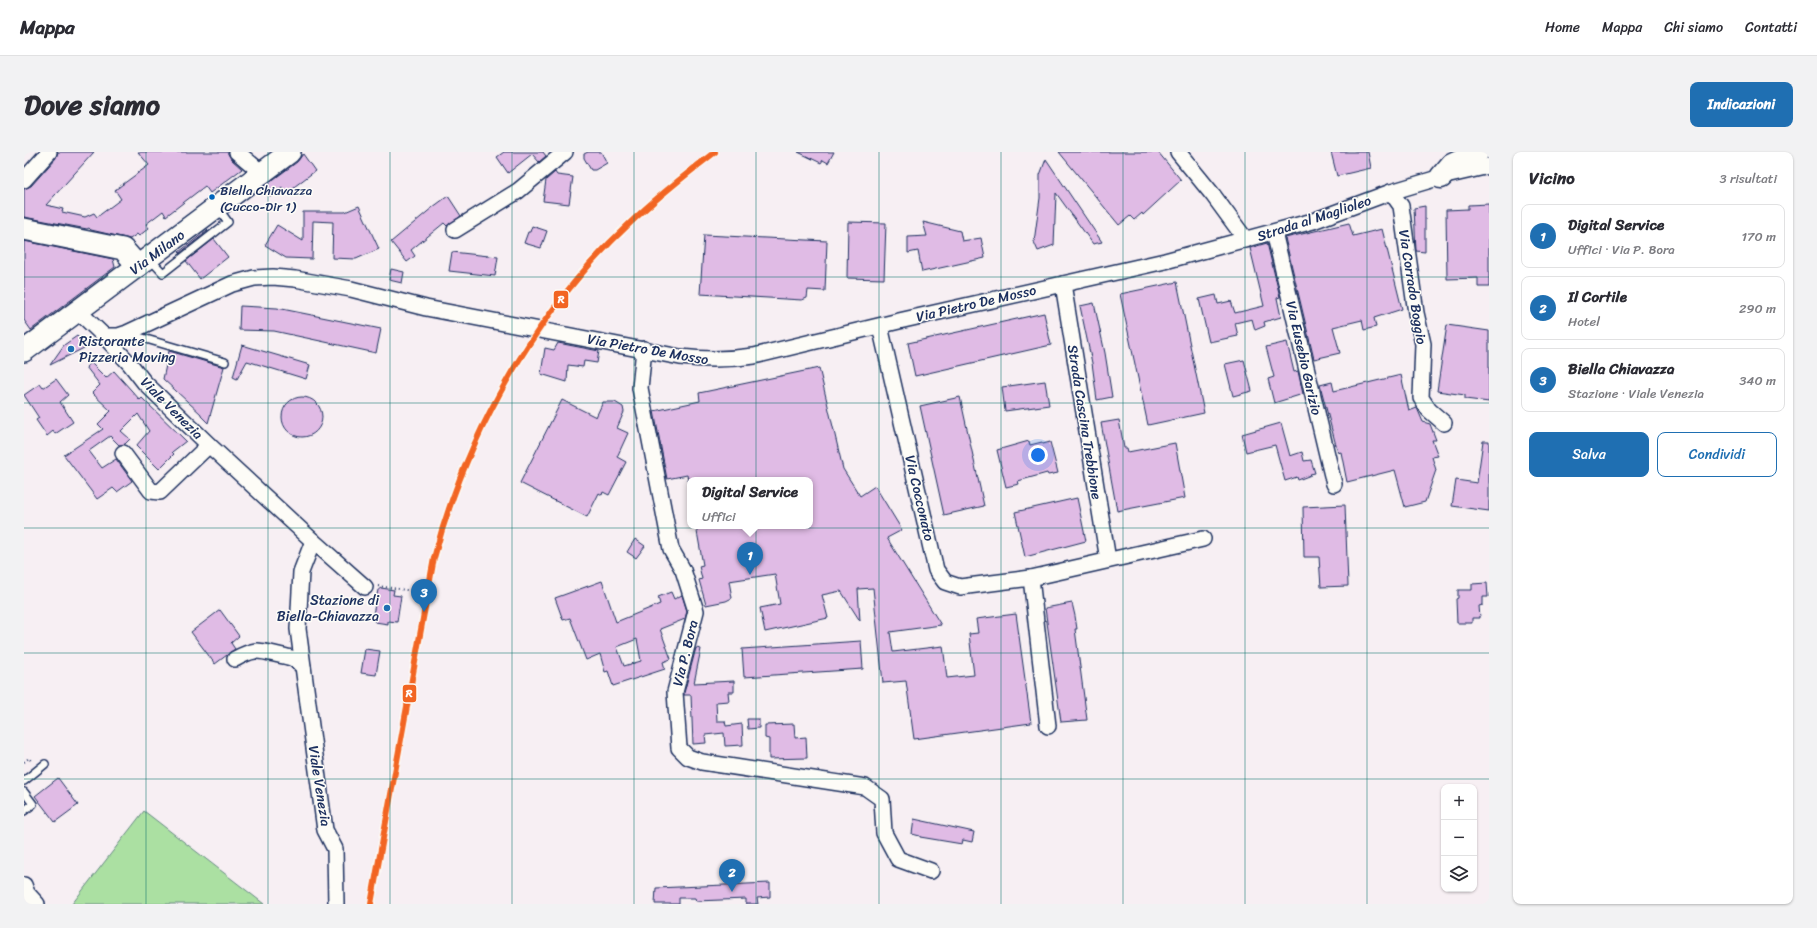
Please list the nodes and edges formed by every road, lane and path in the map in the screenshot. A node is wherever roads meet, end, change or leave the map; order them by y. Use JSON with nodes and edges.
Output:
{"nodes":[{"id":1,"x":49,"y":152,"type":"edge"},
{"id":2,"x":238,"y":152,"type":"edge"},
{"id":3,"x":290,"y":152,"type":"edge"},
{"id":4,"x":565,"y":152,"type":"edge"},
{"id":5,"x":1178,"y":152,"type":"edge"},
{"id":6,"x":1478,"y":152,"type":"edge"},
{"id":7,"x":1489,"y":166,"type":"edge"},
{"id":8,"x":262,"y":173,"type":"junction"},
{"id":9,"x":1441,"y":177,"type":"junction"},
{"id":10,"x":24,"y":180,"type":"edge"},
{"id":11,"x":1391,"y":192,"type":"junction"},
{"id":12,"x":24,"y":229,"type":"edge"},
{"id":13,"x":455,"y":230,"type":"dead end"},
{"id":14,"x":1274,"y":232,"type":"junction"},
{"id":15,"x":1246,"y":240,"type":"junction"},
{"id":16,"x":144,"y":262,"type":"junction"},
{"id":17,"x":1063,"y":284,"type":"junction"},
{"id":18,"x":78,"y":311,"type":"junction"},
{"id":19,"x":880,"y":326,"type":"junction"},
{"id":20,"x":126,"y":333,"type":"junction"},
{"id":21,"x":104,"y":336,"type":"junction"},
{"id":22,"x":644,"y":349,"type":"junction"},
{"id":23,"x":24,"y":351,"type":"edge"},
{"id":24,"x":225,"y":362,"type":"dead end"},
{"id":25,"x":1444,"y":423,"type":"dead end"},
{"id":26,"x":209,"y":445,"type":"junction"},
{"id":27,"x":123,"y":453,"type":"dead end"},
{"id":28,"x":1334,"y":484,"type":"dead end"},
{"id":29,"x":1203,"y":539,"type":"dead end"},
{"id":30,"x":313,"y":541,"type":"junction"},
{"id":31,"x":1108,"y":560,"type":"junction"},
{"id":32,"x":1031,"y":578,"type":"junction"},
{"id":33,"x":365,"y":587,"type":"joint"},
{"id":34,"x":413,"y":591,"type":"dead end"},
{"id":35,"x":235,"y":659,"type":"dead end"},
{"id":36,"x":303,"y":667,"type":"junction"},
{"id":37,"x":1048,"y":726,"type":"dead end"},
{"id":38,"x":45,"y":764,"type":"dead end"},
{"id":39,"x":24,"y":781,"type":"edge"},
{"id":40,"x":24,"y":792,"type":"edge"},
{"id":41,"x":24,"y":811,"type":"edge"},
{"id":42,"x":932,"y":871,"type":"dead end"},
{"id":43,"x":24,"y":885,"type":"edge"},
{"id":44,"x":37,"y":904,"type":"edge"},
{"id":45,"x":336,"y":904,"type":"edge"}],
"edges":[{"from":1,"to":10,"type":"street"},
{"from":2,"to":8,"type":"street"},
{"from":3,"to":8,"type":"main road","name":"Via Milano"},
{"from":4,"to":13,"type":"street"},
{"from":5,"to":15,"type":"street","name":"Strada al Maglioleo"},
{"from":6,"to":9,"type":"highway"},
{"from":7,"to":9,"type":"street","name":"Strada al Maglioleo"},
{"from":8,"to":16,"type":"main road","name":"Via Milano"},
{"from":9,"to":11,"type":"street","name":"Strada al Maglioleo"},
{"from":11,"to":14,"type":"street","name":"Strada al Maglioleo"},
{"from":11,"to":25,"type":"street","name":"Via Corrado Boggio"},
{"from":12,"to":16,"type":"main road"},
{"from":14,"to":15,"type":"street","name":"Strada al Maglioleo"},
{"from":14,"to":28,"type":"street","name":"Via Eusebio Garizio"},
{"from":15,"to":17,"type":"street","name":"Via Pietro De Mosso"},
{"from":16,"to":18,"type":"main road","name":"Via Milano"},
{"from":17,"to":19,"type":"street","name":"Via Pietro De Mosso"},
{"from":17,"to":31,"type":"street","name":"Strada Cascina Trebbione"},
{"from":18,"to":21,"type":"street"},
{"from":18,"to":23,"type":"main road","name":"Via Milano"},
{"from":19,"to":22,"type":"street","name":"Via Pietro De Mosso"},
{"from":19,"to":32,"type":"street","name":"Via Cocconato"},
{"from":20,"to":21,"type":"street","name":"Via Pietro De Mosso"},
{"from":20,"to":22,"type":"street","name":"Via Pietro De Mosso"},
{"from":20,"to":24,"type":"lane","name":"Via Pietro De Mosso"},
{"from":21,"to":26,"type":"street","name":"Viale Venezia"},
{"from":22,"to":42,"type":"street","name":"Via P. Bora"},
{"from":26,"to":27,"type":"street","name":"Viale Venezia"},
{"from":26,"to":30,"type":"street","name":"Viale Venezia"},
{"from":29,"to":31,"type":"street"},
{"from":30,"to":33,"type":"street","name":"Viale Venezia"},
{"from":30,"to":36,"type":"street","name":"Viale Venezia"},
{"from":31,"to":32,"type":"street"},
{"from":32,"to":37,"type":"street"},
{"from":33,"to":34,"type":"path"},
{"from":35,"to":36,"type":"street"},
{"from":36,"to":45,"type":"street","name":"Viale Venezia"},
{"from":38,"to":39,"type":"lane"},
{"from":40,"to":41,"type":"lane"},
{"from":43,"to":44,"type":"street"}]}
